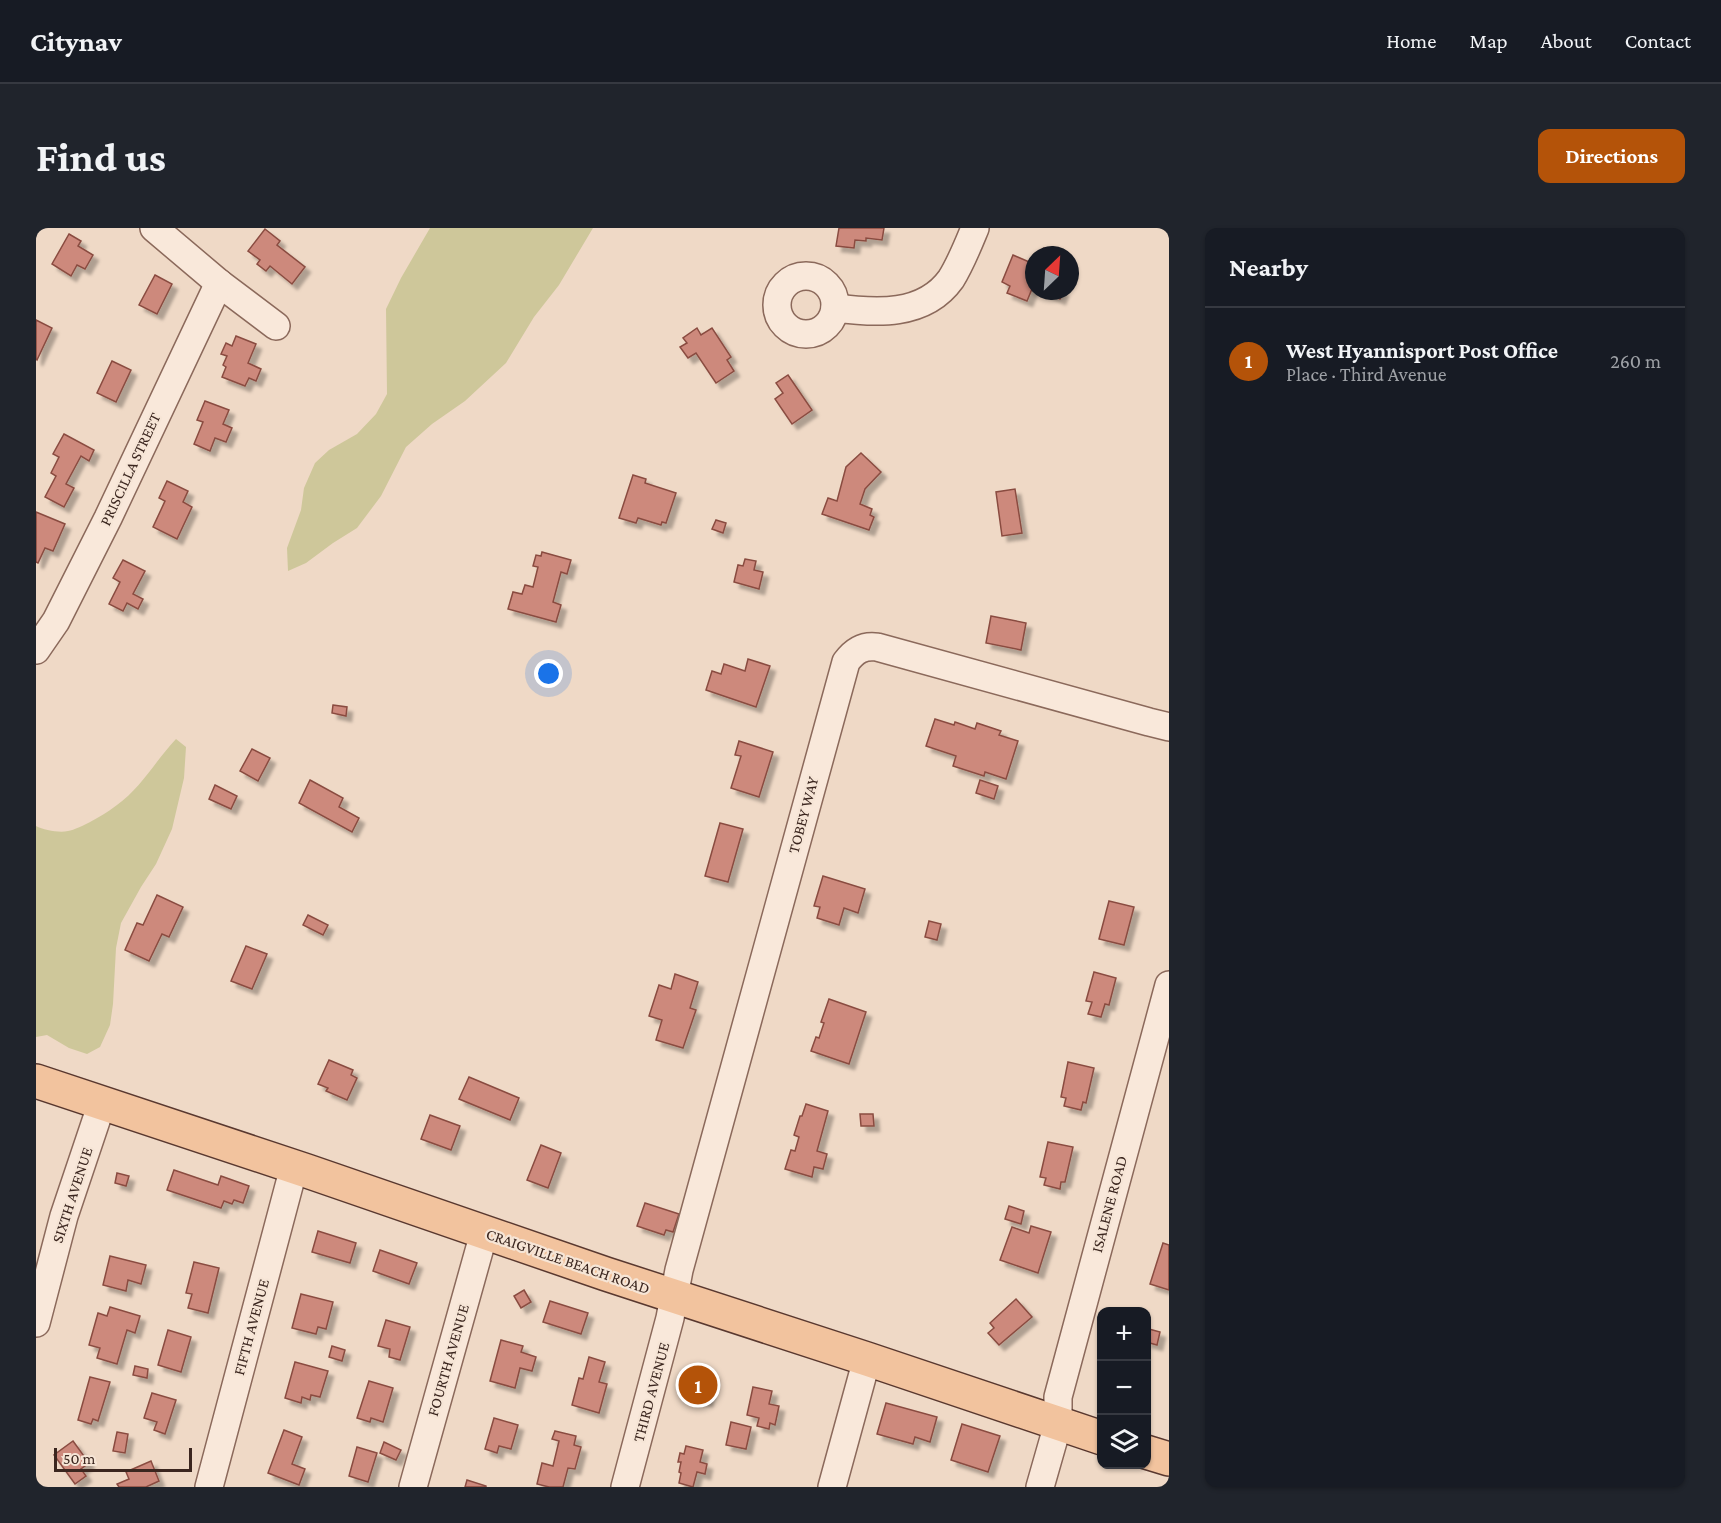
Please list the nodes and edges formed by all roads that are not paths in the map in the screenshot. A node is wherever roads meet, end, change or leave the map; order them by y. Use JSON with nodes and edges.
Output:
{"nodes":[{"id":1,"x":154,"y":228,"type":"edge"},
{"id":2,"x":975,"y":228,"type":"edge"},
{"id":3,"x":219,"y":283,"type":"junction"},
{"id":4,"x":835,"y":308,"type":"dead end"},
{"id":5,"x":276,"y":326,"type":"dead end"},
{"id":6,"x":36,"y":650,"type":"edge"},
{"id":7,"x":1169,"y":726,"type":"edge"},
{"id":8,"x":1169,"y":985,"type":"edge"},
{"id":9,"x":1158,"y":1069,"type":"edge"},
{"id":10,"x":36,"y":1081,"type":"edge"},
{"id":11,"x":102,"y":1103,"type":"junction"},
{"id":12,"x":294,"y":1167,"type":"junction"},
{"id":13,"x":484,"y":1233,"type":"junction"},
{"id":14,"x":675,"y":1296,"type":"junction"},
{"id":15,"x":36,"y":1323,"type":"edge"},
{"id":16,"x":867,"y":1359,"type":"junction"},
{"id":17,"x":1058,"y":1424,"type":"junction"},
{"id":18,"x":1097,"y":1437,"type":"edge"},
{"id":19,"x":1151,"y":1454,"type":"edge"},
{"id":20,"x":1169,"y":1459,"type":"edge"},
{"id":21,"x":209,"y":1487,"type":"edge"},
{"id":22,"x":413,"y":1487,"type":"edge"},
{"id":23,"x":626,"y":1487,"type":"edge"},
{"id":24,"x":832,"y":1487,"type":"edge"},
{"id":25,"x":1040,"y":1487,"type":"edge"}],
"edges":[{"from":1,"to":3,"type":"street"},
{"from":2,"to":4,"type":"street"},
{"from":3,"to":5,"type":"street"},
{"from":3,"to":6,"type":"street","name":"PRISCILLA STREET"},
{"from":7,"to":14,"type":"street","name":"TOBEY WAY"},
{"from":8,"to":9,"type":"street","name":"ISALENE ROAD"},
{"from":9,"to":17,"type":"street","name":"ISALENE ROAD"},
{"from":10,"to":11,"type":"main road","name":"CRAIGVILLE BEACH ROAD"},
{"from":11,"to":12,"type":"main road","name":"CRAIGVILLE BEACH ROAD"},
{"from":11,"to":15,"type":"street","name":"SIXTH AVENUE"},
{"from":12,"to":13,"type":"main road","name":"CRAIGVILLE BEACH ROAD"},
{"from":12,"to":21,"type":"street","name":"FIFTH AVENUE"},
{"from":13,"to":14,"type":"main road","name":"CRAIGVILLE BEACH ROAD"},
{"from":13,"to":22,"type":"street","name":"FOURTH AVENUE"},
{"from":14,"to":16,"type":"main road","name":"CRAIGVILLE BEACH ROAD"},
{"from":14,"to":23,"type":"street","name":"THIRD AVENUE"},
{"from":16,"to":17,"type":"main road","name":"CRAIGVILLE BEACH ROAD"},
{"from":16,"to":24,"type":"street"},
{"from":17,"to":18,"type":"main road","name":"CRAIGVILLE BEACH ROAD"},
{"from":17,"to":25,"type":"street","name":"ISALENE ROAD"},
{"from":19,"to":20,"type":"main road"}]}
